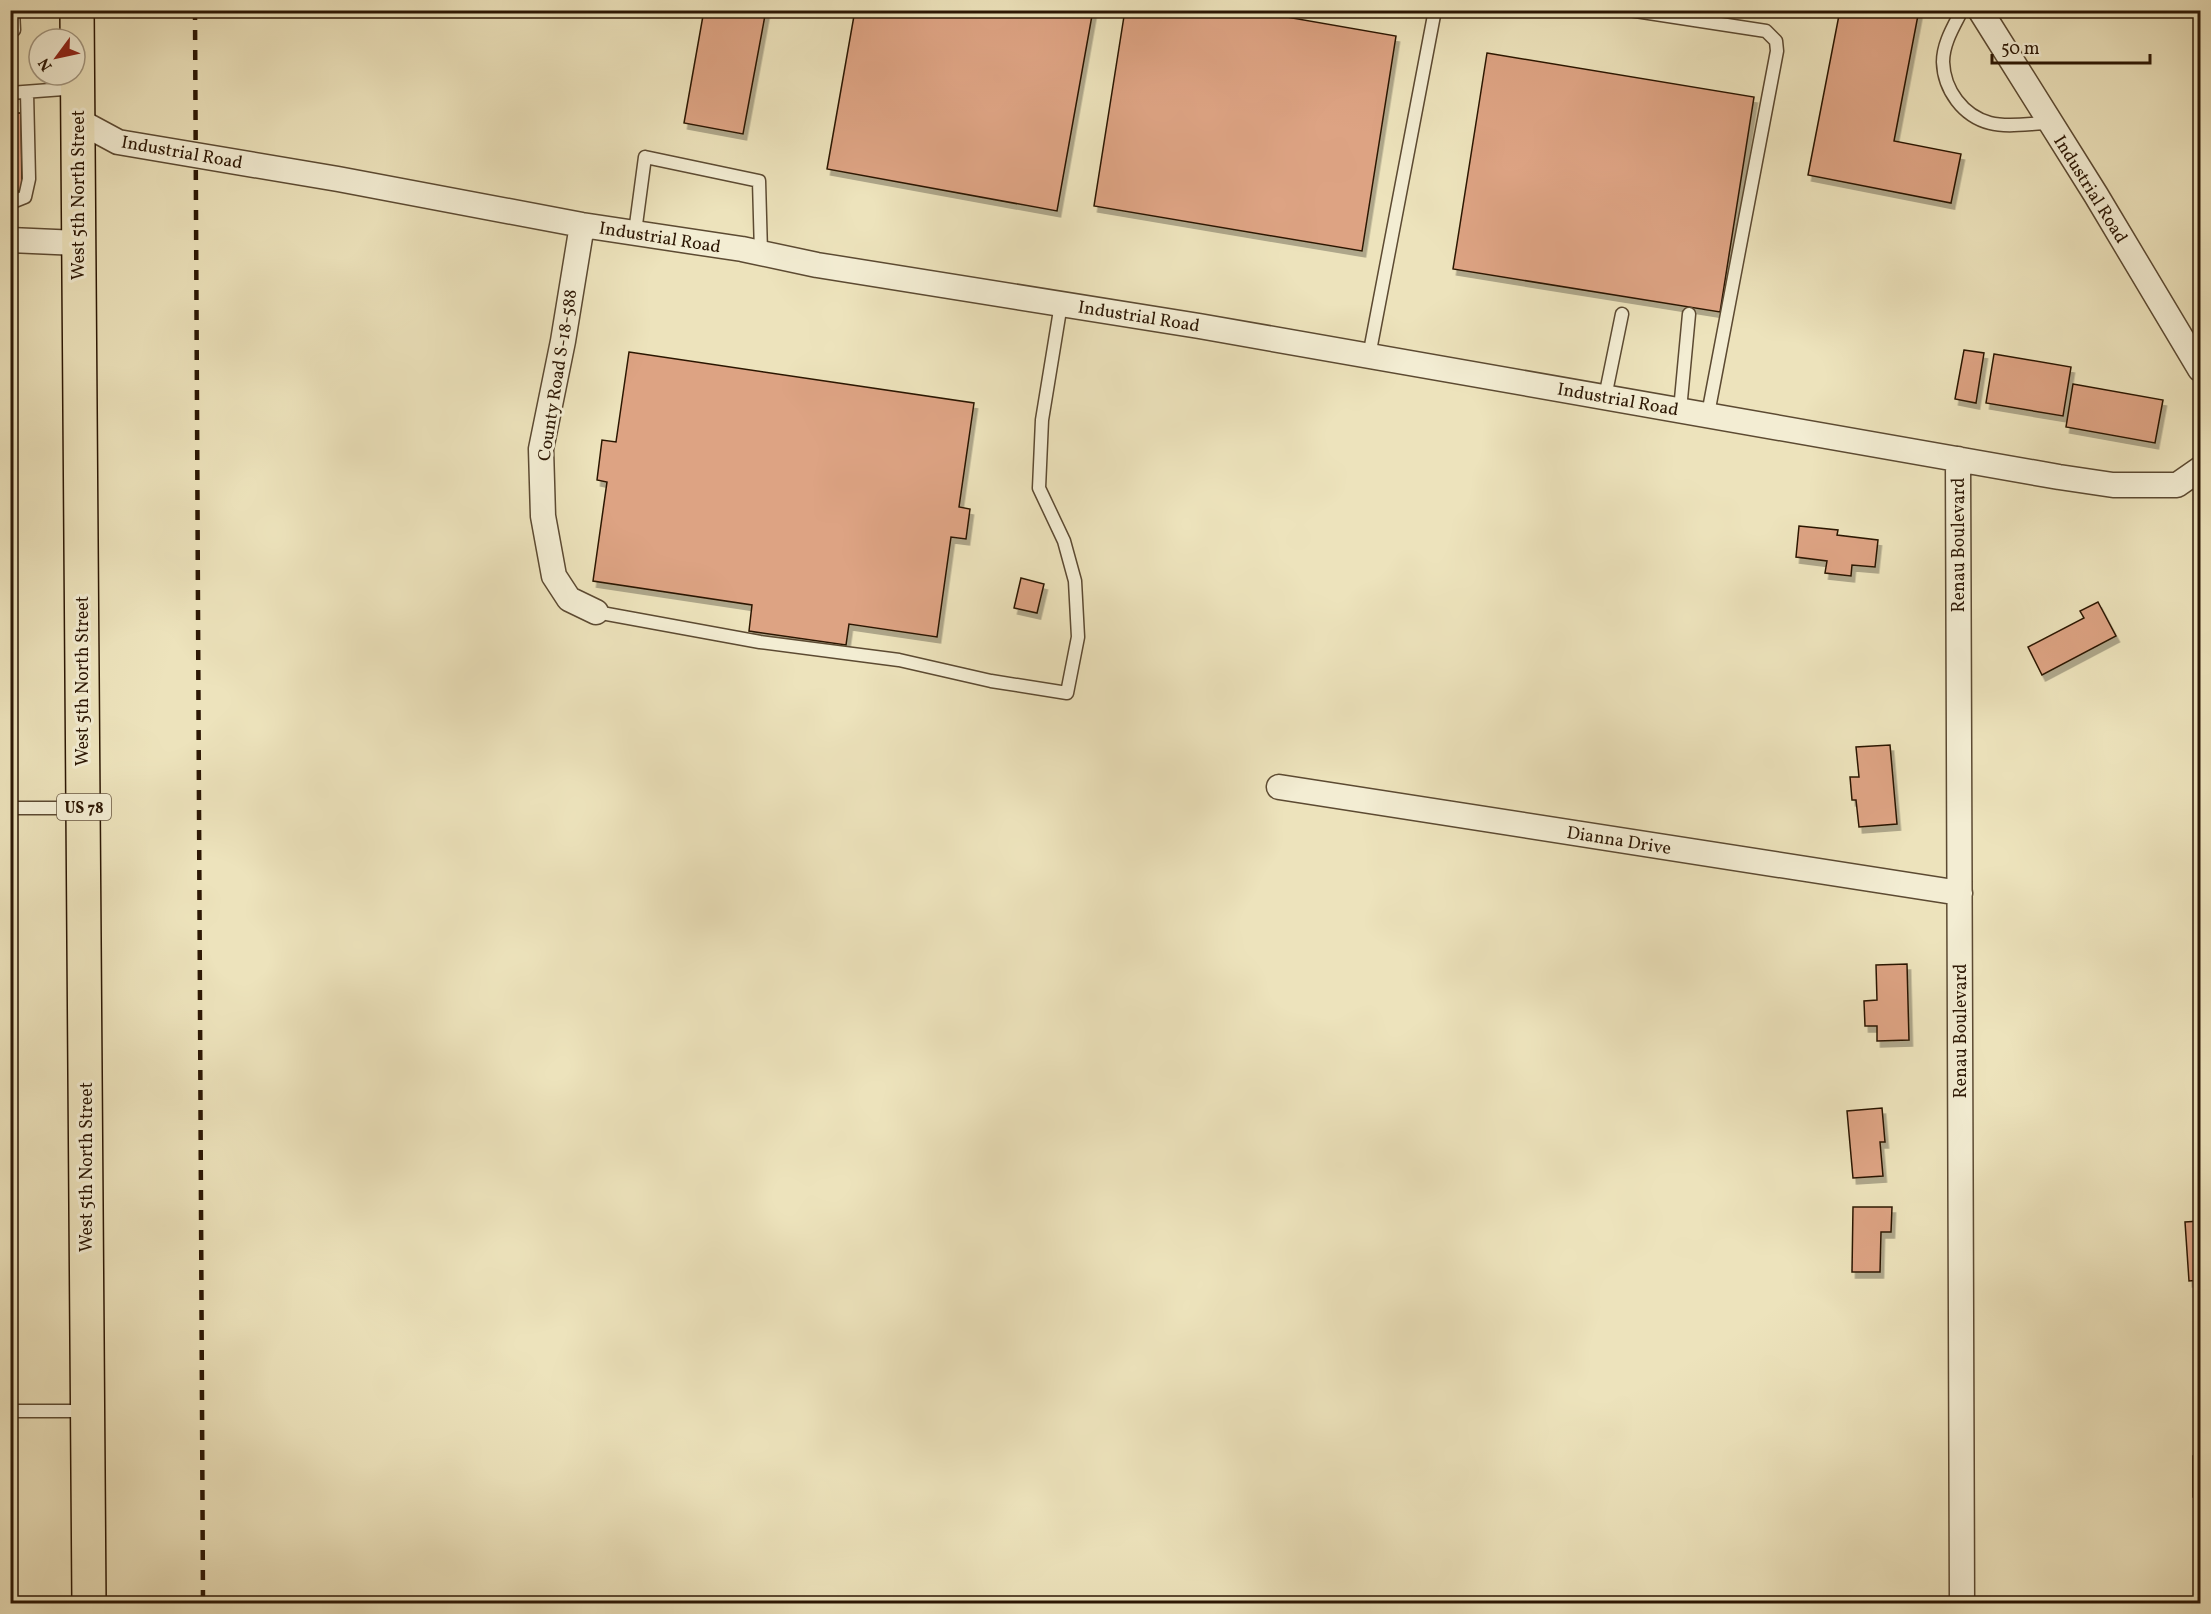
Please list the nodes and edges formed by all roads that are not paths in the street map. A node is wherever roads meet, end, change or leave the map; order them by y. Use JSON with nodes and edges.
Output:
{"nodes":[{"id":1,"x":13,"y":10,"type":"edge"},
{"id":2,"x":77,"y":10,"type":"edge"},
{"id":3,"x":1435,"y":10,"type":"edge"},
{"id":4,"x":1629,"y":10,"type":"edge"},
{"id":5,"x":1962,"y":10,"type":"edge"},
{"id":6,"x":1980,"y":10,"type":"edge"},
{"id":7,"x":10,"y":30,"type":"edge"},
{"id":8,"x":78,"y":88,"type":"junction"},
{"id":9,"x":27,"y":92,"type":"junction"},
{"id":10,"x":10,"y":93,"type":"edge"},
{"id":11,"x":79,"y":121,"type":"junction"},
{"id":12,"x":2051,"y":123,"type":"junction"},
{"id":13,"x":10,"y":204,"type":"edge"},
{"id":14,"x":582,"y":225,"type":"junction"},
{"id":15,"x":635,"y":232,"type":"junction"},
{"id":16,"x":10,"y":240,"type":"edge"},
{"id":17,"x":78,"y":243,"type":"junction"},
{"id":18,"x":761,"y":253,"type":"junction"},
{"id":19,"x":1060,"y":304,"type":"junction"},
{"id":20,"x":1622,"y":314,"type":"dead end"},
{"id":21,"x":1689,"y":314,"type":"dead end"},
{"id":22,"x":1370,"y":356,"type":"junction"},
{"id":23,"x":2200,"y":369,"type":"edge"},
{"id":24,"x":1605,"y":397,"type":"junction"},
{"id":25,"x":1680,"y":410,"type":"junction"},
{"id":26,"x":1708,"y":414,"type":"junction"},
{"id":27,"x":1958,"y":459,"type":"junction"},
{"id":28,"x":2200,"y":469,"type":"edge"},
{"id":29,"x":596,"y":612,"type":"joint"},
{"id":30,"x":1279,"y":787,"type":"dead end"},
{"id":31,"x":84,"y":807,"type":"junction"},
{"id":32,"x":10,"y":808,"type":"edge"},
{"id":33,"x":1960,"y":893,"type":"junction"},
{"id":34,"x":10,"y":1411,"type":"edge"},
{"id":35,"x":87,"y":1411,"type":"junction"},
{"id":36,"x":89,"y":1604,"type":"edge"},
{"id":37,"x":1962,"y":1604,"type":"edge"}],
"edges":[{"from":1,"to":7,"type":"lane"},
{"from":2,"to":8,"type":"main road","name":"West 5th North Street","number":"US 78"},
{"from":3,"to":22,"type":"lane"},
{"from":4,"to":26,"type":"lane"},
{"from":5,"to":12,"type":"lane"},
{"from":6,"to":12,"type":"street","name":"Industrial Road"},
{"from":8,"to":9,"type":"lane"},
{"from":8,"to":11,"type":"main road","name":"West 5th North Street","number":"US 78"},
{"from":9,"to":10,"type":"lane"},
{"from":9,"to":13,"type":"lane"},
{"from":11,"to":14,"type":"street","name":"Industrial Road"},
{"from":11,"to":17,"type":"main road","name":"West 5th North Street","number":"US 78"},
{"from":12,"to":23,"type":"street","name":"Industrial Road"},
{"from":14,"to":15,"type":"street","name":"Industrial Road"},
{"from":14,"to":29,"type":"street","name":"County Road S-18-588"},
{"from":15,"to":18,"type":"street","name":"Industrial Road"},
{"from":15,"to":18,"type":"lane"},
{"from":16,"to":17,"type":"street"},
{"from":17,"to":31,"type":"main road","name":"West 5th North Street","number":"US 78"},
{"from":18,"to":19,"type":"street","name":"Industrial Road"},
{"from":19,"to":22,"type":"street","name":"Industrial Road"},
{"from":19,"to":29,"type":"lane"},
{"from":20,"to":24,"type":"lane"},
{"from":21,"to":25,"type":"lane"},
{"from":22,"to":24,"type":"street","name":"Industrial Road"},
{"from":24,"to":25,"type":"street","name":"Industrial Road"},
{"from":25,"to":26,"type":"street","name":"Industrial Road"},
{"from":26,"to":27,"type":"street","name":"Industrial Road"},
{"from":27,"to":28,"type":"street","name":"Industrial Road"},
{"from":27,"to":33,"type":"street","name":"Renau Boulevard"},
{"from":30,"to":33,"type":"street","name":"Dianna Drive"},
{"from":31,"to":32,"type":"lane"},
{"from":31,"to":35,"type":"main road","name":"West 5th North Street","number":"US 78"},
{"from":33,"to":37,"type":"street","name":"Renau Boulevard"},
{"from":34,"to":35,"type":"lane"},
{"from":35,"to":36,"type":"main road","name":"West 5th North Street","number":"US 78"}]}
